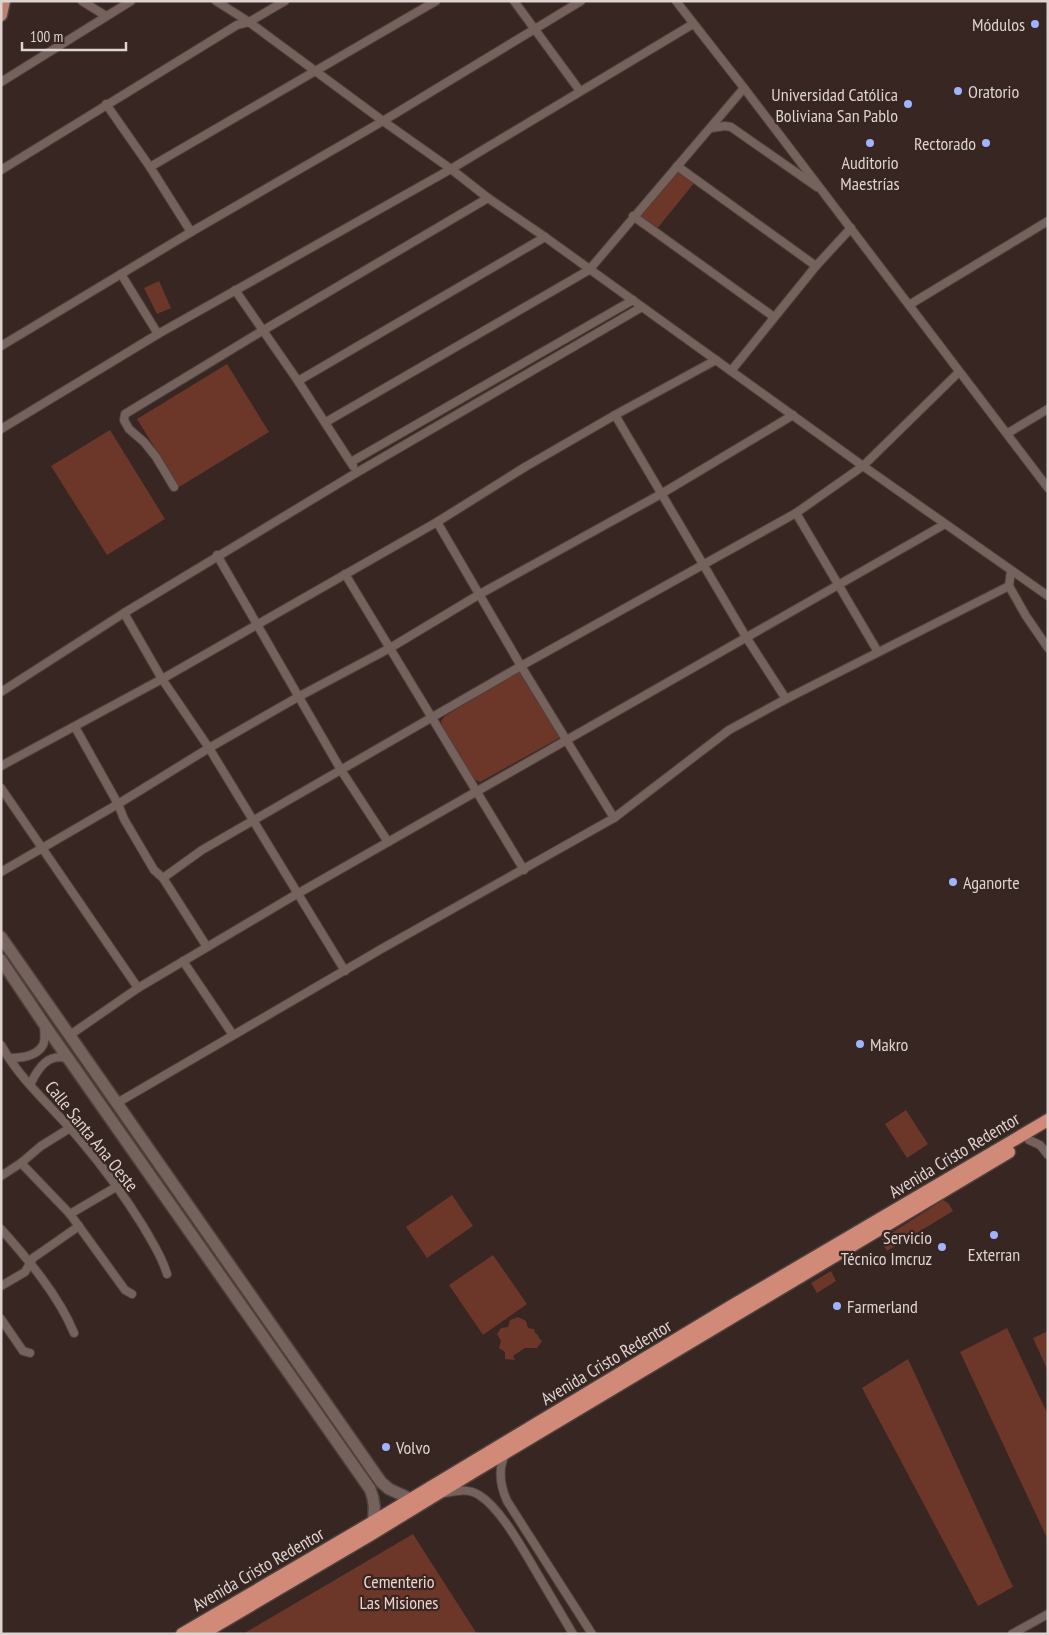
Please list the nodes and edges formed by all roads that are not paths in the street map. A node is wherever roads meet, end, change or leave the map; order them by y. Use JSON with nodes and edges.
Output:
{"nodes":[{"id":1,"x":4,"y":1,"type":"edge"},
{"id":2,"x":82,"y":1,"type":"edge"},
{"id":3,"x":131,"y":1,"type":"edge"},
{"id":4,"x":216,"y":1,"type":"edge"},
{"id":5,"x":285,"y":1,"type":"edge"},
{"id":6,"x":436,"y":1,"type":"edge"},
{"id":7,"x":514,"y":1,"type":"edge"},
{"id":8,"x":581,"y":1,"type":"edge"},
{"id":9,"x":676,"y":1,"type":"edge"},
{"id":10,"x":1,"y":15,"type":"edge"},
{"id":11,"x":106,"y":16,"type":"junction"},
{"id":12,"x":249,"y":22,"type":"junction"},
{"id":13,"x":693,"y":24,"type":"junction"},
{"id":14,"x":535,"y":30,"type":"junction"},
{"id":15,"x":316,"y":72,"type":"junction"},
{"id":16,"x":1,"y":82,"type":"edge"},
{"id":17,"x":744,"y":88,"type":"junction"},
{"id":18,"x":580,"y":91,"type":"junction"},
{"id":19,"x":106,"y":104,"type":"junction"},
{"id":20,"x":383,"y":121,"type":"junction"},
{"id":21,"x":711,"y":128,"type":"junction"},
{"id":22,"x":677,"y":166,"type":"junction"},
{"id":23,"x":150,"y":167,"type":"junction"},
{"id":24,"x":451,"y":169,"type":"junction"},
{"id":25,"x":1,"y":170,"type":"edge"},
{"id":26,"x":823,"y":191,"type":"junction"},
{"id":27,"x":488,"y":198,"type":"junction"},
{"id":28,"x":633,"y":216,"type":"junction"},
{"id":29,"x":1048,"y":221,"type":"edge"},
{"id":30,"x":851,"y":228,"type":"junction"},
{"id":31,"x":191,"y":232,"type":"junction"},
{"id":32,"x":545,"y":237,"type":"junction"},
{"id":33,"x":816,"y":266,"type":"junction"},
{"id":34,"x":589,"y":270,"type":"junction"},
{"id":35,"x":121,"y":274,"type":"junction"},
{"id":36,"x":235,"y":290,"type":"junction"},
{"id":37,"x":633,"y":300,"type":"junction"},
{"id":38,"x":909,"y":305,"type":"junction"},
{"id":39,"x":642,"y":308,"type":"junction"},
{"id":40,"x":774,"y":318,"type":"junction"},
{"id":41,"x":262,"y":331,"type":"junction"},
{"id":42,"x":158,"y":334,"type":"junction"},
{"id":43,"x":1,"y":346,"type":"edge"},
{"id":44,"x":716,"y":360,"type":"junction"},
{"id":45,"x":730,"y":371,"type":"junction"},
{"id":46,"x":959,"y":372,"type":"junction"},
{"id":47,"x":298,"y":381,"type":"junction"},
{"id":48,"x":1048,"y":409,"type":"edge"},
{"id":49,"x":615,"y":415,"type":"junction"},
{"id":50,"x":794,"y":415,"type":"junction"},
{"id":51,"x":326,"y":422,"type":"junction"},
{"id":52,"x":1,"y":428,"type":"edge"},
{"id":53,"x":1008,"y":433,"type":"junction"},
{"id":54,"x":351,"y":462,"type":"junction"},
{"id":55,"x":863,"y":466,"type":"junction"},
{"id":56,"x":356,"y":472,"type":"junction"},
{"id":57,"x":174,"y":487,"type":"dead end"},
{"id":58,"x":1048,"y":488,"type":"edge"},
{"id":59,"x":661,"y":494,"type":"junction"},
{"id":60,"x":796,"y":513,"type":"junction"},
{"id":61,"x":436,"y":522,"type":"junction"},
{"id":62,"x":945,"y":524,"type":"junction"},
{"id":63,"x":217,"y":555,"type":"junction"},
{"id":64,"x":704,"y":565,"type":"junction"},
{"id":65,"x":1011,"y":571,"type":"junction"},
{"id":66,"x":345,"y":574,"type":"junction"},
{"id":67,"x":838,"y":586,"type":"junction"},
{"id":68,"x":1009,"y":586,"type":"junction"},
{"id":69,"x":480,"y":594,"type":"junction"},
{"id":70,"x":1048,"y":596,"type":"edge"},
{"id":71,"x":124,"y":613,"type":"junction"},
{"id":72,"x":257,"y":625,"type":"junction"},
{"id":73,"x":746,"y":637,"type":"junction"},
{"id":74,"x":390,"y":648,"type":"junction"},
{"id":75,"x":1048,"y":648,"type":"edge"},
{"id":76,"x":878,"y":652,"type":"junction"},
{"id":77,"x":521,"y":666,"type":"junction"},
{"id":78,"x":162,"y":679,"type":"junction"},
{"id":79,"x":1,"y":692,"type":"edge"},
{"id":80,"x":298,"y":697,"type":"junction"},
{"id":81,"x":786,"y":699,"type":"junction"},
{"id":82,"x":433,"y":718,"type":"junction"},
{"id":83,"x":75,"y":727,"type":"junction"},
{"id":84,"x":565,"y":740,"type":"junction"},
{"id":85,"x":209,"y":748,"type":"junction"},
{"id":86,"x":1,"y":766,"type":"edge"},
{"id":87,"x":342,"y":770,"type":"junction"},
{"id":88,"x":1,"y":788,"type":"edge"},
{"id":89,"x":476,"y":792,"type":"junction"},
{"id":90,"x":118,"y":804,"type":"junction"},
{"id":91,"x":614,"y":818,"type":"junction"},
{"id":92,"x":253,"y":820,"type":"junction"},
{"id":93,"x":388,"y":842,"type":"junction"},
{"id":94,"x":44,"y":848,"type":"junction"},
{"id":95,"x":524,"y":870,"type":"junction"},
{"id":96,"x":1,"y":872,"type":"edge"},
{"id":97,"x":163,"y":878,"type":"junction"},
{"id":98,"x":297,"y":894,"type":"junction"},
{"id":99,"x":1,"y":937,"type":"edge"},
{"id":100,"x":207,"y":947,"type":"junction"},
{"id":101,"x":1,"y":960,"type":"edge"},
{"id":102,"x":183,"y":961,"type":"junction"},
{"id":103,"x":345,"y":971,"type":"junction"},
{"id":104,"x":31,"y":979,"type":"junction"},
{"id":105,"x":19,"y":986,"type":"junction"},
{"id":106,"x":138,"y":988,"type":"junction"},
{"id":107,"x":44,"y":1024,"type":"junction"},
{"id":108,"x":70,"y":1035,"type":"junction"},
{"id":109,"x":233,"y":1035,"type":"junction"},
{"id":110,"x":1,"y":1045,"type":"edge"},
{"id":111,"x":10,"y":1058,"type":"junction"},
{"id":112,"x":69,"y":1060,"type":"junction"},
{"id":113,"x":30,"y":1085,"type":"junction"},
{"id":114,"x":114,"y":1099,"type":"junction"},
{"id":115,"x":98,"y":1102,"type":"junction"},
{"id":116,"x":1048,"y":1120,"type":"edge"},
{"id":117,"x":70,"y":1128,"type":"junction"},
{"id":118,"x":1048,"y":1130,"type":"edge"},
{"id":119,"x":1029,"y":1140,"type":"junction"},
{"id":120,"x":1048,"y":1155,"type":"edge"},
{"id":121,"x":22,"y":1163,"type":"junction"},
{"id":122,"x":1,"y":1176,"type":"edge"},
{"id":123,"x":116,"y":1187,"type":"junction"},
{"id":124,"x":70,"y":1214,"type":"junction"},
{"id":125,"x":79,"y":1226,"type":"junction"},
{"id":126,"x":1,"y":1230,"type":"edge"},
{"id":127,"x":31,"y":1263,"type":"junction"},
{"id":128,"x":228,"y":1263,"type":"junction"},
{"id":129,"x":218,"y":1271,"type":"junction"},
{"id":130,"x":167,"y":1274,"type":"dead end"},
{"id":131,"x":1,"y":1286,"type":"edge"},
{"id":132,"x":132,"y":1294,"type":"dead end"},
{"id":133,"x":1,"y":1319,"type":"edge"},
{"id":134,"x":74,"y":1333,"type":"dead end"},
{"id":135,"x":30,"y":1353,"type":"dead end"},
{"id":136,"x":507,"y":1452,"type":"junction"},
{"id":137,"x":381,"y":1482,"type":"junction"},
{"id":138,"x":370,"y":1489,"type":"junction"},
{"id":139,"x":436,"y":1495,"type":"junction"},
{"id":140,"x":411,"y":1499,"type":"junction"},
{"id":141,"x":517,"y":1517,"type":"junction"},
{"id":142,"x":373,"y":1522,"type":"junction"},
{"id":143,"x":507,"y":1525,"type":"junction"},
{"id":144,"x":528,"y":1535,"type":"junction"},
{"id":145,"x":519,"y":1543,"type":"junction"},
{"id":146,"x":1048,"y":1614,"type":"edge"},
{"id":147,"x":589,"y":1633,"type":"edge"},
{"id":148,"x":182,"y":1634,"type":"edge"},
{"id":149,"x":202,"y":1634,"type":"edge"},
{"id":150,"x":573,"y":1634,"type":"edge"},
{"id":151,"x":1012,"y":1634,"type":"edge"}],
"edges":[{"from":1,"to":10,"type":"main road"},
{"from":2,"to":11,"type":"street"},
{"from":3,"to":11,"type":"street"},
{"from":4,"to":12,"type":"street"},
{"from":5,"to":12,"type":"street"},
{"from":6,"to":15,"type":"street"},
{"from":7,"to":14,"type":"street"},
{"from":8,"to":14,"type":"street"},
{"from":9,"to":13,"type":"street"},
{"from":11,"to":16,"type":"street"},
{"from":12,"to":15,"type":"street"},
{"from":12,"to":19,"type":"street"},
{"from":13,"to":17,"type":"street"},
{"from":13,"to":18,"type":"street"},
{"from":14,"to":18,"type":"street"},
{"from":14,"to":20,"type":"street"},
{"from":15,"to":20,"type":"street"},
{"from":15,"to":23,"type":"street"},
{"from":17,"to":21,"type":"street"},
{"from":17,"to":26,"type":"street"},
{"from":18,"to":24,"type":"street"},
{"from":19,"to":23,"type":"street"},
{"from":19,"to":25,"type":"street"},
{"from":20,"to":24,"type":"street"},
{"from":20,"to":31,"type":"street"},
{"from":21,"to":22,"type":"street"},
{"from":21,"to":26,"type":"street"},
{"from":22,"to":28,"type":"street"},
{"from":22,"to":33,"type":"street"},
{"from":23,"to":31,"type":"street"},
{"from":24,"to":27,"type":"street"},
{"from":24,"to":36,"type":"street"},
{"from":26,"to":30,"type":"street"},
{"from":27,"to":32,"type":"street"},
{"from":27,"to":41,"type":"street"},
{"from":28,"to":34,"type":"street"},
{"from":28,"to":40,"type":"street"},
{"from":29,"to":38,"type":"street"},
{"from":30,"to":33,"type":"street"},
{"from":30,"to":38,"type":"street"},
{"from":31,"to":35,"type":"street"},
{"from":32,"to":34,"type":"street"},
{"from":32,"to":47,"type":"street"},
{"from":33,"to":40,"type":"street"},
{"from":34,"to":37,"type":"street"},
{"from":34,"to":51,"type":"street"},
{"from":35,"to":42,"type":"street"},
{"from":35,"to":43,"type":"street"},
{"from":36,"to":41,"type":"street"},
{"from":36,"to":42,"type":"street"},
{"from":37,"to":39,"type":"street"},
{"from":37,"to":54,"type":"street"},
{"from":38,"to":46,"type":"street"},
{"from":39,"to":44,"type":"street"},
{"from":39,"to":56,"type":"street"},
{"from":40,"to":45,"type":"street"},
{"from":41,"to":47,"type":"street"},
{"from":41,"to":57,"type":"street"},
{"from":42,"to":52,"type":"street"},
{"from":44,"to":45,"type":"street"},
{"from":44,"to":49,"type":"street"},
{"from":45,"to":50,"type":"street"},
{"from":46,"to":53,"type":"street"},
{"from":46,"to":55,"type":"street"},
{"from":47,"to":51,"type":"street"},
{"from":48,"to":53,"type":"street"},
{"from":49,"to":59,"type":"street"},
{"from":49,"to":61,"type":"street"},
{"from":50,"to":55,"type":"street"},
{"from":50,"to":59,"type":"street"},
{"from":51,"to":54,"type":"street"},
{"from":53,"to":58,"type":"street"},
{"from":54,"to":56,"type":"street"},
{"from":55,"to":60,"type":"street"},
{"from":55,"to":62,"type":"street"},
{"from":56,"to":63,"type":"street"},
{"from":59,"to":64,"type":"street"},
{"from":59,"to":69,"type":"street"},
{"from":60,"to":64,"type":"street"},
{"from":60,"to":67,"type":"street"},
{"from":61,"to":66,"type":"street"},
{"from":61,"to":69,"type":"street"},
{"from":62,"to":65,"type":"street"},
{"from":62,"to":67,"type":"street"},
{"from":63,"to":71,"type":"street"},
{"from":63,"to":72,"type":"street"},
{"from":64,"to":73,"type":"street"},
{"from":64,"to":77,"type":"street"},
{"from":65,"to":68,"type":"street"},
{"from":65,"to":70,"type":"street"},
{"from":66,"to":72,"type":"street"},
{"from":66,"to":74,"type":"street"},
{"from":67,"to":73,"type":"street"},
{"from":67,"to":76,"type":"street"},
{"from":68,"to":75,"type":"street"},
{"from":68,"to":76,"type":"street"},
{"from":69,"to":74,"type":"street"},
{"from":69,"to":77,"type":"street"},
{"from":71,"to":78,"type":"street"},
{"from":71,"to":79,"type":"street"},
{"from":72,"to":78,"type":"street"},
{"from":72,"to":80,"type":"street"},
{"from":73,"to":81,"type":"street"},
{"from":73,"to":84,"type":"street"},
{"from":74,"to":80,"type":"street"},
{"from":74,"to":82,"type":"street"},
{"from":76,"to":81,"type":"street"},
{"from":77,"to":82,"type":"street"},
{"from":77,"to":84,"type":"street"},
{"from":78,"to":83,"type":"street"},
{"from":78,"to":85,"type":"street"},
{"from":80,"to":85,"type":"street"},
{"from":80,"to":87,"type":"street"},
{"from":81,"to":91,"type":"street"},
{"from":82,"to":87,"type":"street"},
{"from":82,"to":89,"type":"street"},
{"from":83,"to":86,"type":"street"},
{"from":83,"to":90,"type":"street"},
{"from":84,"to":89,"type":"street"},
{"from":84,"to":91,"type":"street"},
{"from":85,"to":90,"type":"street"},
{"from":85,"to":92,"type":"street"},
{"from":87,"to":92,"type":"street"},
{"from":87,"to":93,"type":"street"},
{"from":88,"to":94,"type":"street"},
{"from":89,"to":93,"type":"street"},
{"from":89,"to":95,"type":"street"},
{"from":90,"to":94,"type":"street"},
{"from":90,"to":97,"type":"street"},
{"from":91,"to":95,"type":"street"},
{"from":92,"to":97,"type":"street"},
{"from":92,"to":98,"type":"street"},
{"from":93,"to":98,"type":"street"},
{"from":94,"to":96,"type":"street"},
{"from":94,"to":106,"type":"street"},
{"from":95,"to":103,"type":"street"},
{"from":97,"to":100,"type":"street"},
{"from":98,"to":100,"type":"street"},
{"from":98,"to":103,"type":"street"},
{"from":99,"to":104,"type":"main road"},
{"from":100,"to":102,"type":"street"},
{"from":101,"to":105,"type":"main road"},
{"from":102,"to":106,"type":"street"},
{"from":102,"to":109,"type":"street"},
{"from":103,"to":109,"type":"street"},
{"from":104,"to":105,"type":"main road"},
{"from":104,"to":108,"type":"main road"},
{"from":105,"to":107,"type":"main road"},
{"from":106,"to":108,"type":"street"},
{"from":107,"to":111,"type":"street"},
{"from":107,"to":112,"type":"main road"},
{"from":108,"to":114,"type":"main road"},
{"from":109,"to":114,"type":"street"},
{"from":110,"to":111,"type":"street","name":"Calle Santa Ana Oeste"},
{"from":111,"to":113,"type":"street","name":"Calle Santa Ana Oeste"},
{"from":112,"to":113,"type":"street"},
{"from":112,"to":115,"type":"main road"},
{"from":113,"to":117,"type":"street","name":"Calle Santa Ana Oeste"},
{"from":114,"to":115,"type":"main road"},
{"from":114,"to":128,"type":"main road"},
{"from":115,"to":129,"type":"main road"},
{"from":116,"to":140,"type":"highway","name":"Avenida Cristo Redentor"},
{"from":117,"to":121,"type":"street"},
{"from":117,"to":123,"type":"street","name":"Calle Santa Ana Oeste"},
{"from":118,"to":119,"type":"highway","name":"Avenida Cristo Redentor"},
{"from":119,"to":120,"type":"street"},
{"from":119,"to":136,"type":"highway","name":"Avenida Cristo Redentor"},
{"from":121,"to":122,"type":"street"},
{"from":121,"to":124,"type":"street"},
{"from":123,"to":124,"type":"street"},
{"from":123,"to":130,"type":"street","name":"Calle Santa Ana Oeste"},
{"from":124,"to":125,"type":"street"},
{"from":125,"to":127,"type":"street"},
{"from":125,"to":132,"type":"street"},
{"from":126,"to":127,"type":"street"},
{"from":127,"to":131,"type":"street"},
{"from":127,"to":134,"type":"street"},
{"from":128,"to":129,"type":"main road"},
{"from":128,"to":137,"type":"main road"},
{"from":129,"to":138,"type":"main road"},
{"from":133,"to":135,"type":"street"},
{"from":136,"to":139,"type":"highway","name":"Avenida Cristo Redentor"},
{"from":136,"to":141,"type":"street"},
{"from":137,"to":138,"type":"main road"},
{"from":137,"to":140,"type":"main road"},
{"from":138,"to":142,"type":"main road"},
{"from":139,"to":143,"type":"street"},
{"from":139,"to":149,"type":"highway","name":"Avenida Cristo Redentor"},
{"from":140,"to":142,"type":"highway","name":"Avenida Cristo Redentor"},
{"from":141,"to":143,"type":"street"},
{"from":141,"to":144,"type":"street"},
{"from":142,"to":148,"type":"highway","name":"Avenida Cristo Redentor"},
{"from":143,"to":145,"type":"street"},
{"from":144,"to":145,"type":"street"},
{"from":144,"to":147,"type":"street"},
{"from":145,"to":150,"type":"street"},
{"from":146,"to":151,"type":"street"}]}
